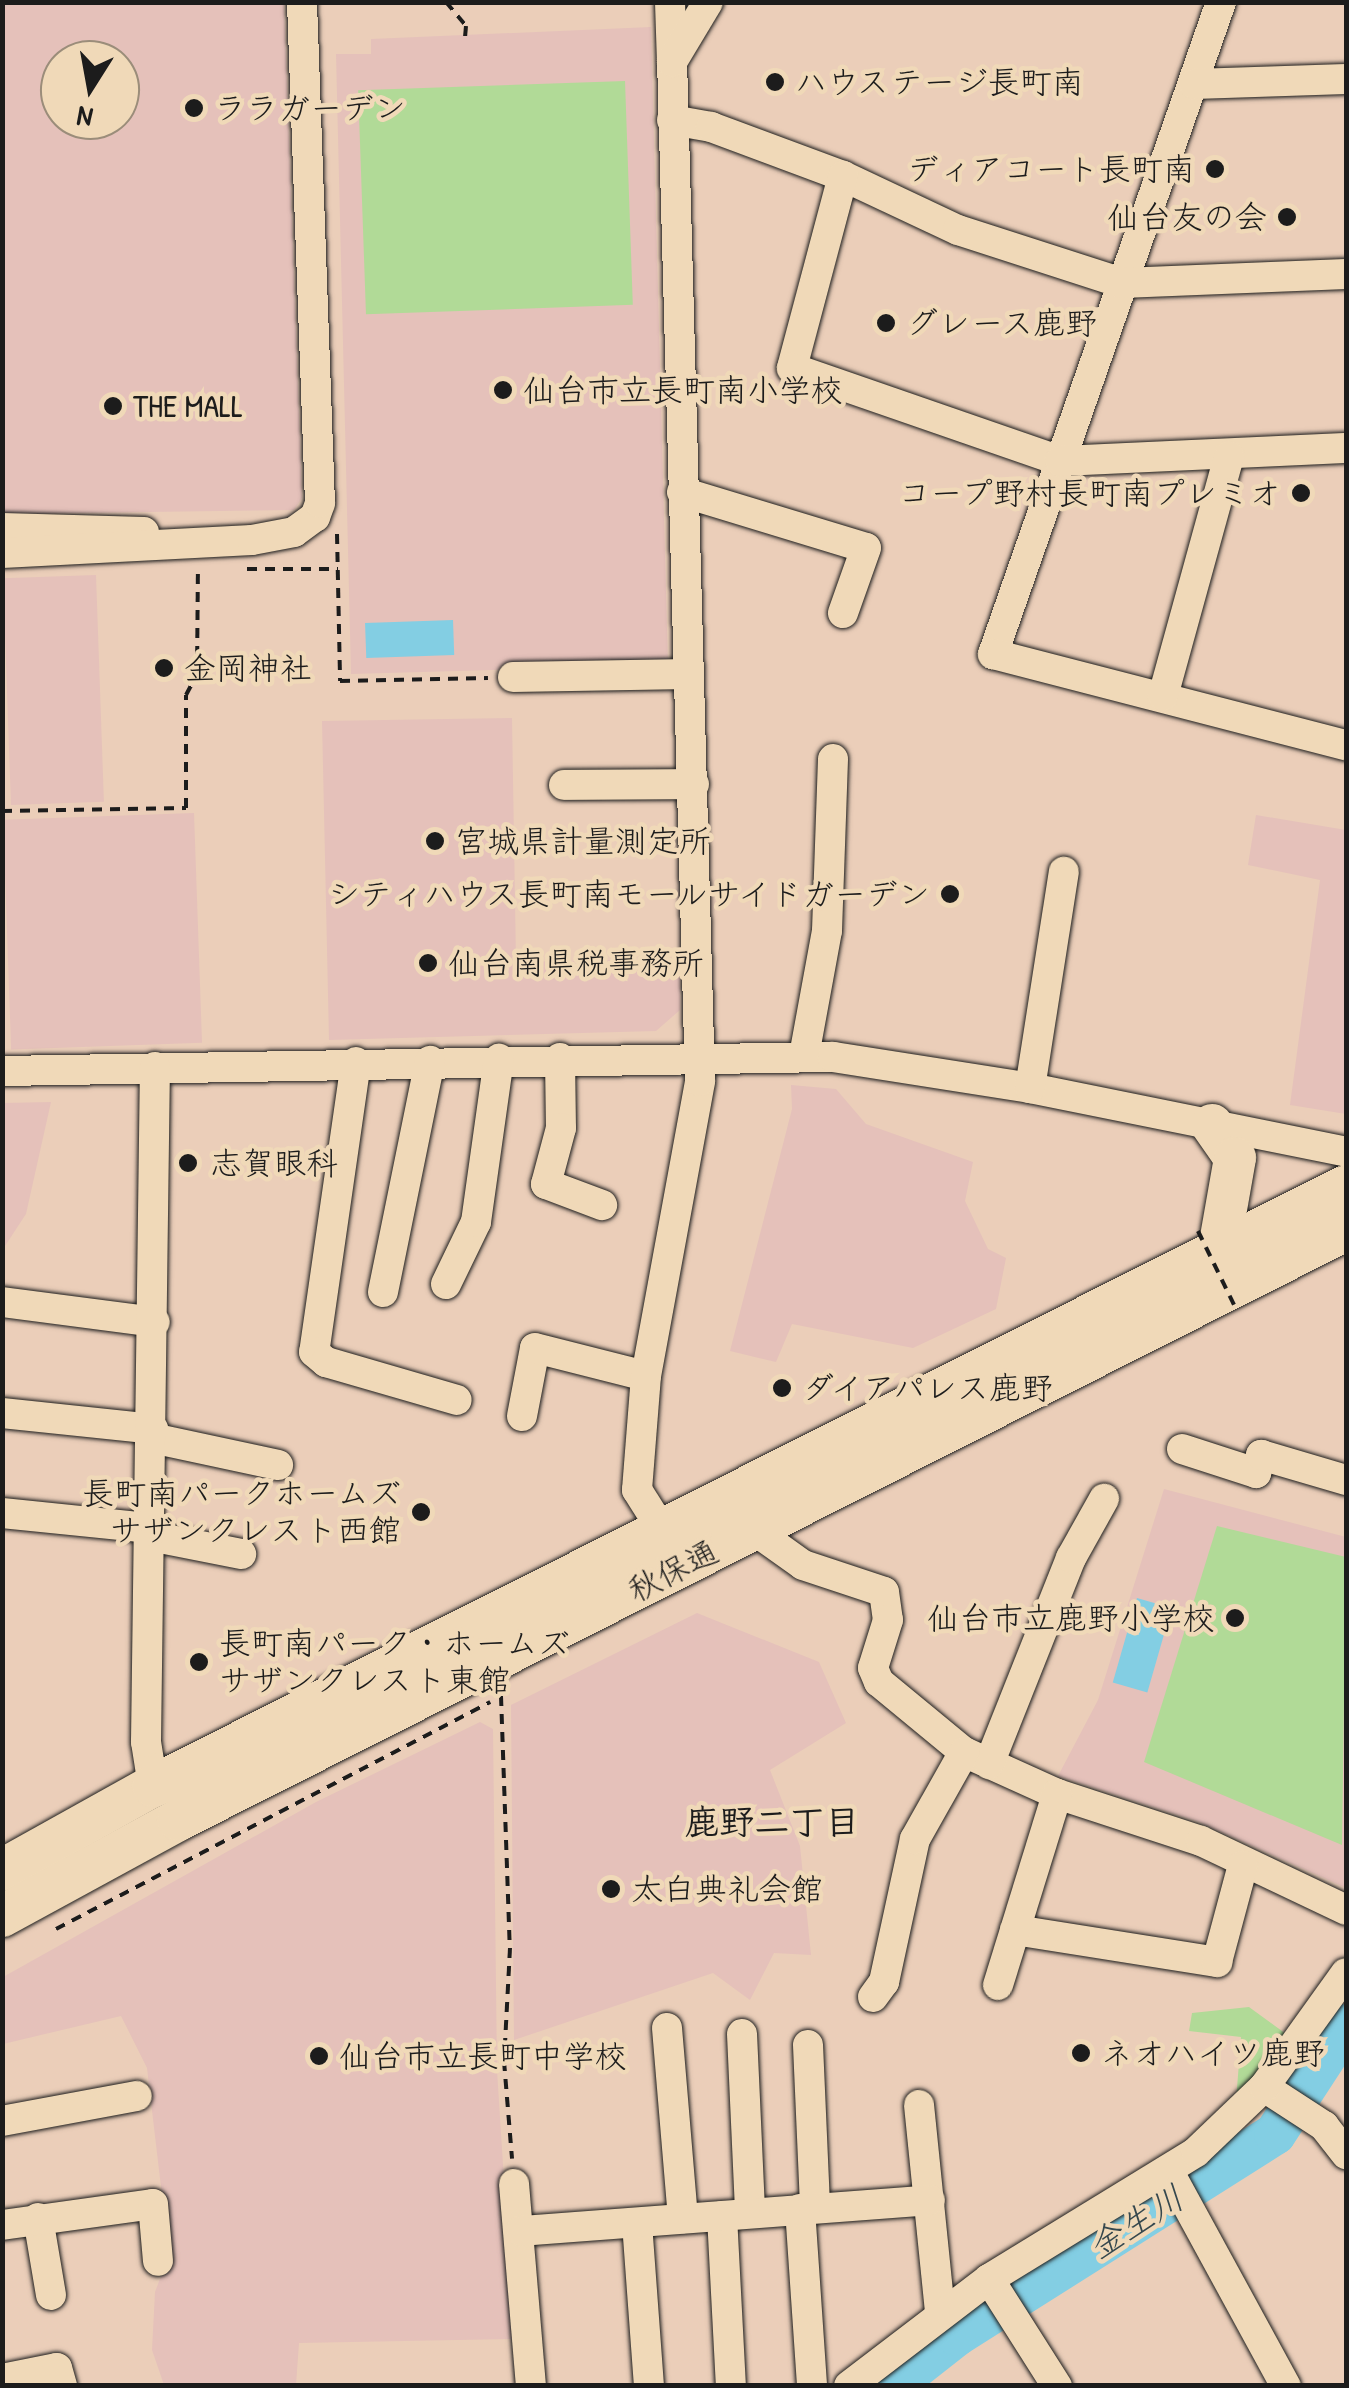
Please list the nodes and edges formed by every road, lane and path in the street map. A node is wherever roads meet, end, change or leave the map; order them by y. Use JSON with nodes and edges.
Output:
{"nodes":[{"id":1,"x":302,"y":2,"type":"edge"},
{"id":2,"x":446,"y":2,"type":"edge"},
{"id":3,"x":670,"y":2,"type":"edge"},
{"id":4,"x":708,"y":2,"type":"edge"},
{"id":5,"x":1222,"y":2,"type":"edge"},
{"id":6,"x":465,"y":37,"type":"dead end"},
{"id":7,"x":672,"y":62,"type":"junction"},
{"id":8,"x":1346,"y":79,"type":"edge"},
{"id":9,"x":1194,"y":84,"type":"junction"},
{"id":10,"x":672,"y":120,"type":"junction"},
{"id":11,"x":843,"y":176,"type":"junction"},
{"id":12,"x":1346,"y":274,"type":"edge"},
{"id":13,"x":1122,"y":284,"type":"junction"},
{"id":14,"x":1346,"y":448,"type":"edge"},
{"id":15,"x":1229,"y":456,"type":"junction"},
{"id":16,"x":1060,"y":461,"type":"junction"},
{"id":17,"x":682,"y":492,"type":"junction"},
{"id":18,"x":2,"y":528,"type":"edge"},
{"id":19,"x":337,"y":530,"type":"dead end"},
{"id":20,"x":252,"y":540,"type":"junction"},
{"id":21,"x":2,"y":553,"type":"edge"},
{"id":22,"x":198,"y":569,"type":"dead end"},
{"id":23,"x":843,"y":613,"type":"dead end"},
{"id":24,"x":688,"y":674,"type":"junction"},
{"id":25,"x":513,"y":677,"type":"joint"},
{"id":26,"x":1162,"y":696,"type":"junction"},
{"id":27,"x":1344,"y":736,"type":"edge"},
{"id":28,"x":833,"y":759,"type":"dead end"},
{"id":29,"x":694,"y":784,"type":"junction"},
{"id":30,"x":564,"y":785,"type":"dead end"},
{"id":31,"x":2,"y":811,"type":"edge"},
{"id":32,"x":1064,"y":872,"type":"dead end"},
{"id":33,"x":700,"y":1055,"type":"junction"},
{"id":34,"x":804,"y":1056,"type":"junction"},
{"id":35,"x":560,"y":1058,"type":"junction"},
{"id":36,"x":500,"y":1059,"type":"junction"},
{"id":37,"x":430,"y":1061,"type":"junction"},
{"id":38,"x":356,"y":1062,"type":"junction"},
{"id":39,"x":155,"y":1067,"type":"junction"},
{"id":40,"x":2,"y":1071,"type":"edge"},
{"id":41,"x":1030,"y":1088,"type":"junction"},
{"id":42,"x":1212,"y":1126,"type":"junction"},
{"id":43,"x":1346,"y":1152,"type":"edge"},
{"id":44,"x":1346,"y":1186,"type":"edge"},
{"id":45,"x":602,"y":1205,"type":"dead end"},
{"id":46,"x":1346,"y":1230,"type":"edge"},
{"id":47,"x":1208,"y":1240,"type":"junction"},
{"id":48,"x":446,"y":1284,"type":"dead end"},
{"id":49,"x":383,"y":1292,"type":"dead end"},
{"id":50,"x":2,"y":1302,"type":"edge"},
{"id":51,"x":1236,"y":1308,"type":"dead end"},
{"id":52,"x":155,"y":1322,"type":"junction"},
{"id":53,"x":646,"y":1376,"type":"junction"},
{"id":54,"x":457,"y":1400,"type":"dead end"},
{"id":55,"x":2,"y":1413,"type":"edge"},
{"id":56,"x":522,"y":1416,"type":"dead end"},
{"id":57,"x":152,"y":1434,"type":"junction"},
{"id":58,"x":1182,"y":1450,"type":"dead end"},
{"id":59,"x":278,"y":1464,"type":"dead end"},
{"id":60,"x":1346,"y":1480,"type":"edge"},
{"id":61,"x":1104,"y":1499,"type":"dead end"},
{"id":62,"x":2,"y":1513,"type":"edge"},
{"id":63,"x":754,"y":1530,"type":"junction"},
{"id":64,"x":150,"y":1532,"type":"junction"},
{"id":65,"x":674,"y":1548,"type":"junction"},
{"id":66,"x":241,"y":1554,"type":"dead end"},
{"id":67,"x":518,"y":1688,"type":"dead end"},
{"id":68,"x":501,"y":1696,"type":"junction"},
{"id":69,"x":976,"y":1758,"type":"junction"},
{"id":70,"x":153,"y":1786,"type":"junction"},
{"id":71,"x":1057,"y":1794,"type":"junction"},
{"id":72,"x":1243,"y":1864,"type":"junction"},
{"id":73,"x":2,"y":1870,"type":"edge"},
{"id":74,"x":1346,"y":1910,"type":"edge"},
{"id":75,"x":2,"y":1916,"type":"edge"},
{"id":76,"x":56,"y":1929,"type":"dead end"},
{"id":77,"x":1015,"y":1930,"type":"junction"},
{"id":78,"x":1346,"y":1973,"type":"edge"},
{"id":79,"x":998,"y":1985,"type":"dead end"},
{"id":80,"x":873,"y":1997,"type":"dead end"},
{"id":81,"x":667,"y":2028,"type":"dead end"},
{"id":82,"x":742,"y":2034,"type":"dead end"},
{"id":83,"x":808,"y":2044,"type":"dead end"},
{"id":84,"x":136,"y":2096,"type":"dead end"},
{"id":85,"x":1284,"y":2103,"type":"junction"},
{"id":86,"x":919,"y":2105,"type":"dead end"},
{"id":87,"x":2,"y":2122,"type":"edge"},
{"id":88,"x":1346,"y":2154,"type":"edge"},
{"id":89,"x":514,"y":2184,"type":"joint"},
{"id":90,"x":1177,"y":2188,"type":"junction"},
{"id":91,"x":930,"y":2200,"type":"junction"},
{"id":92,"x":808,"y":2208,"type":"junction"},
{"id":93,"x":736,"y":2214,"type":"junction"},
{"id":94,"x":38,"y":2218,"type":"junction"},
{"id":95,"x":682,"y":2218,"type":"junction"},
{"id":96,"x":637,"y":2224,"type":"junction"},
{"id":97,"x":2,"y":2225,"type":"edge"},
{"id":98,"x":521,"y":2231,"type":"junction"},
{"id":99,"x":158,"y":2261,"type":"dead end"},
{"id":100,"x":50,"y":2295,"type":"dead end"},
{"id":101,"x":1000,"y":2298,"type":"junction"},
{"id":102,"x":940,"y":2314,"type":"junction"},
{"id":103,"x":2,"y":2379,"type":"edge"},
{"id":104,"x":62,"y":2386,"type":"edge"},
{"id":105,"x":531,"y":2386,"type":"edge"},
{"id":106,"x":648,"y":2386,"type":"edge"},
{"id":107,"x":731,"y":2386,"type":"edge"},
{"id":108,"x":812,"y":2386,"type":"edge"},
{"id":109,"x":849,"y":2386,"type":"edge"},
{"id":110,"x":1056,"y":2386,"type":"edge"},
{"id":111,"x":1286,"y":2386,"type":"edge"}],
"edges":[{"from":1,"to":20,"type":"street"},
{"from":2,"to":6,"type":"path"},
{"from":3,"to":7,"type":"street"},
{"from":4,"to":7,"type":"street"},
{"from":5,"to":9,"type":"street"},
{"from":7,"to":10,"type":"street"},
{"from":8,"to":9,"type":"street"},
{"from":9,"to":13,"type":"street"},
{"from":10,"to":11,"type":"street"},
{"from":10,"to":17,"type":"street"},
{"from":11,"to":13,"type":"street"},
{"from":11,"to":16,"type":"street"},
{"from":12,"to":13,"type":"street"},
{"from":13,"to":16,"type":"street"},
{"from":14,"to":15,"type":"street"},
{"from":15,"to":16,"type":"street"},
{"from":15,"to":26,"type":"street"},
{"from":16,"to":26,"type":"street"},
{"from":17,"to":23,"type":"street"},
{"from":17,"to":24,"type":"street"},
{"from":18,"to":20,"type":"street"},
{"from":19,"to":25,"type":"path"},
{"from":20,"to":21,"type":"street"},
{"from":22,"to":31,"type":"path"},
{"from":24,"to":25,"type":"street"},
{"from":24,"to":29,"type":"street"},
{"from":26,"to":27,"type":"street"},
{"from":28,"to":34,"type":"street"},
{"from":29,"to":30,"type":"street"},
{"from":29,"to":33,"type":"street"},
{"from":32,"to":41,"type":"street"},
{"from":33,"to":34,"type":"street"},
{"from":33,"to":35,"type":"street"},
{"from":33,"to":53,"type":"street"},
{"from":34,"to":41,"type":"street"},
{"from":35,"to":36,"type":"street"},
{"from":35,"to":45,"type":"street"},
{"from":36,"to":37,"type":"street"},
{"from":36,"to":48,"type":"street"},
{"from":37,"to":38,"type":"street"},
{"from":37,"to":49,"type":"street"},
{"from":38,"to":39,"type":"street"},
{"from":38,"to":54,"type":"street"},
{"from":39,"to":40,"type":"street"},
{"from":39,"to":52,"type":"street"},
{"from":41,"to":42,"type":"street"},
{"from":42,"to":43,"type":"street"},
{"from":42,"to":47,"type":"highway"},
{"from":44,"to":47,"type":"highway","name":"秋保通"},
{"from":46,"to":63,"type":"highway","name":"秋保通"},
{"from":47,"to":51,"type":"path","bridge":true},
{"from":47,"to":65,"type":"highway","name":"秋保通"},
{"from":50,"to":52,"type":"street"},
{"from":52,"to":57,"type":"street"},
{"from":53,"to":56,"type":"street"},
{"from":53,"to":65,"type":"street"},
{"from":55,"to":57,"type":"street"},
{"from":57,"to":59,"type":"street"},
{"from":57,"to":64,"type":"street"},
{"from":58,"to":60,"type":"street"},
{"from":61,"to":69,"type":"street"},
{"from":62,"to":64,"type":"street"},
{"from":63,"to":65,"type":"highway","name":"秋保通"},
{"from":63,"to":69,"type":"street"},
{"from":64,"to":66,"type":"street"},
{"from":64,"to":70,"type":"street"},
{"from":65,"to":70,"type":"highway","name":"秋保通"},
{"from":65,"to":75,"type":"highway","name":"秋保通"},
{"from":67,"to":68,"type":"path"},
{"from":68,"to":76,"type":"path"},
{"from":68,"to":89,"type":"path"},
{"from":69,"to":71,"type":"street"},
{"from":69,"to":80,"type":"street"},
{"from":70,"to":73,"type":"highway","name":"秋保通"},
{"from":71,"to":72,"type":"street"},
{"from":71,"to":77,"type":"street"},
{"from":72,"to":74,"type":"street"},
{"from":72,"to":77,"type":"street"},
{"from":77,"to":79,"type":"street"},
{"from":78,"to":85,"type":"street"},
{"from":81,"to":95,"type":"street"},
{"from":82,"to":93,"type":"street"},
{"from":83,"to":92,"type":"street"},
{"from":84,"to":87,"type":"street"},
{"from":85,"to":88,"type":"street"},
{"from":85,"to":90,"type":"street"},
{"from":86,"to":91,"type":"street"},
{"from":89,"to":98,"type":"street"},
{"from":90,"to":101,"type":"street"},
{"from":90,"to":111,"type":"street"},
{"from":91,"to":92,"type":"street"},
{"from":91,"to":102,"type":"street"},
{"from":92,"to":93,"type":"street"},
{"from":92,"to":108,"type":"street"},
{"from":93,"to":95,"type":"street"},
{"from":93,"to":107,"type":"street"},
{"from":94,"to":97,"type":"street"},
{"from":94,"to":99,"type":"street"},
{"from":94,"to":100,"type":"street"},
{"from":95,"to":96,"type":"street"},
{"from":96,"to":98,"type":"street"},
{"from":96,"to":106,"type":"street"},
{"from":98,"to":105,"type":"street"},
{"from":101,"to":102,"type":"street"},
{"from":101,"to":110,"type":"street"},
{"from":102,"to":109,"type":"street"},
{"from":103,"to":104,"type":"street"}]}
